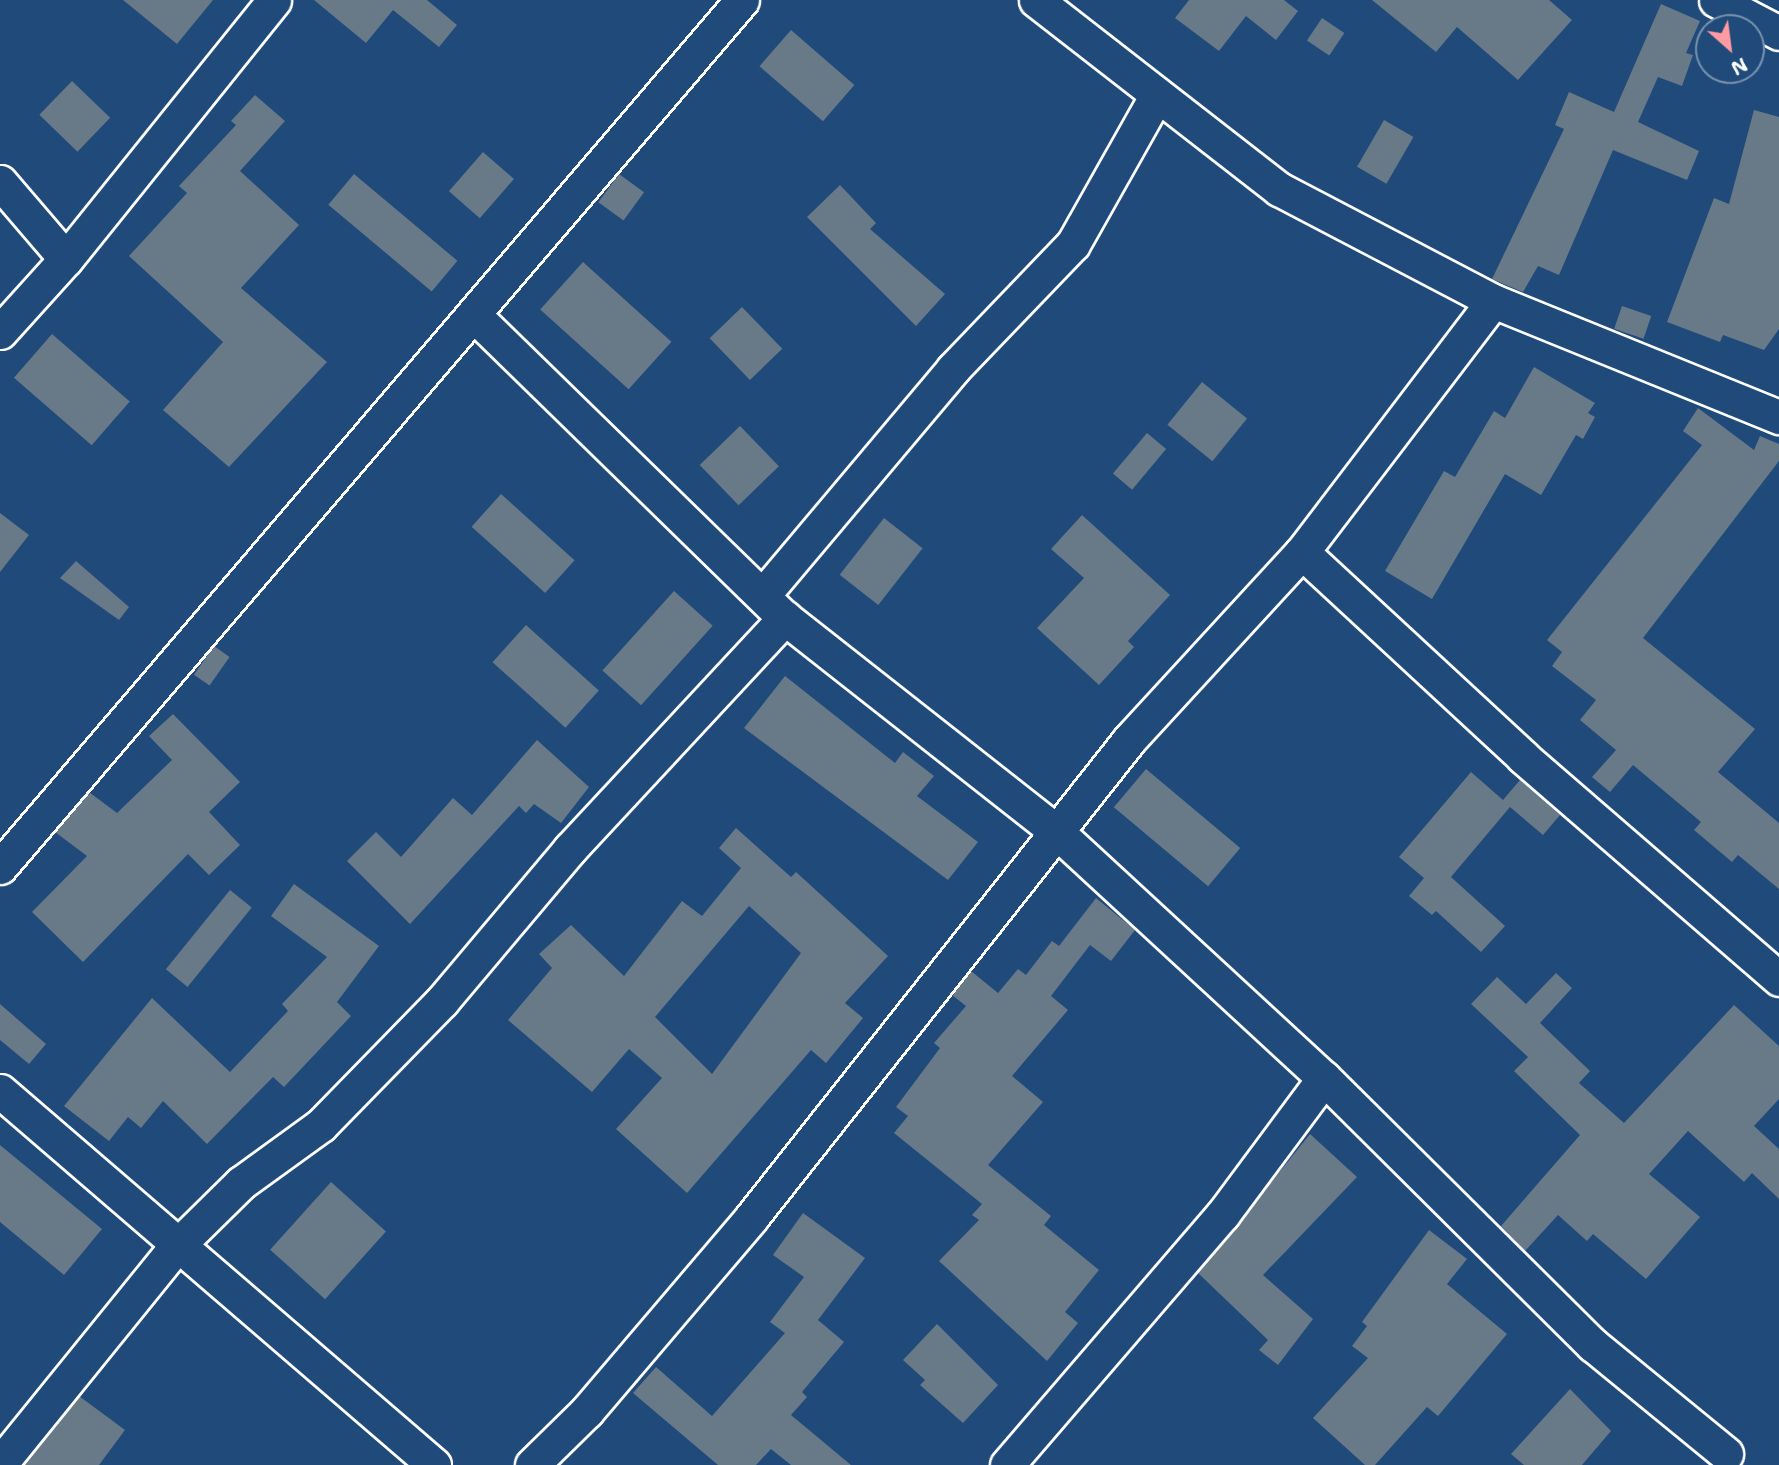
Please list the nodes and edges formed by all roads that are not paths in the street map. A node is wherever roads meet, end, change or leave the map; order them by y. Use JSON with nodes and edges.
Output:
{"nodes":[{"id":1,"x":274,"y":0,"type":"edge"},
{"id":2,"x":742,"y":0,"type":"edge"},
{"id":3,"x":1036,"y":0,"type":"edge"},
{"id":4,"x":1716,"y":0,"type":"edge"},
{"id":5,"x":1779,"y":33,"type":"edge"},
{"id":6,"x":1157,"y":95,"type":"junction"},
{"id":7,"x":0,"y":182,"type":"edge"},
{"id":8,"x":66,"y":258,"type":"junction"},
{"id":9,"x":1493,"y":301,"type":"junction"},
{"id":10,"x":474,"y":315,"type":"junction"},
{"id":11,"x":0,"y":332,"type":"edge"},
{"id":12,"x":1779,"y":417,"type":"edge"},
{"id":13,"x":1302,"y":552,"type":"junction"},
{"id":14,"x":774,"y":607,"type":"junction"},
{"id":15,"x":1056,"y":831,"type":"junction"},
{"id":16,"x":0,"y":867,"type":"edge"},
{"id":17,"x":1779,"y":979,"type":"edge"},
{"id":18,"x":1324,"y":1078,"type":"junction"},
{"id":19,"x":0,"y":1091,"type":"edge"},
{"id":20,"x":175,"y":1248,"type":"junction"},
{"id":21,"x":1726,"y":1454,"type":"dead end"},
{"id":22,"x":0,"y":1464,"type":"edge"},
{"id":23,"x":434,"y":1465,"type":"edge"},
{"id":24,"x":532,"y":1465,"type":"edge"},
{"id":25,"x":1007,"y":1465,"type":"edge"}],
"edges":[{"from":1,"to":8,"type":"street"},
{"from":2,"to":10,"type":"street"},
{"from":3,"to":6,"type":"street"},
{"from":4,"to":5,"type":"street"},
{"from":6,"to":9,"type":"street"},
{"from":6,"to":14,"type":"street"},
{"from":7,"to":8,"type":"street"},
{"from":8,"to":11,"type":"street"},
{"from":9,"to":12,"type":"street"},
{"from":9,"to":13,"type":"street"},
{"from":10,"to":14,"type":"street"},
{"from":10,"to":16,"type":"street"},
{"from":13,"to":15,"type":"street"},
{"from":13,"to":17,"type":"street"},
{"from":14,"to":15,"type":"street"},
{"from":14,"to":20,"type":"street"},
{"from":15,"to":18,"type":"street"},
{"from":15,"to":24,"type":"street"},
{"from":18,"to":21,"type":"street"},
{"from":18,"to":25,"type":"street"},
{"from":19,"to":20,"type":"street"},
{"from":20,"to":22,"type":"street"},
{"from":20,"to":23,"type":"street"}]}
